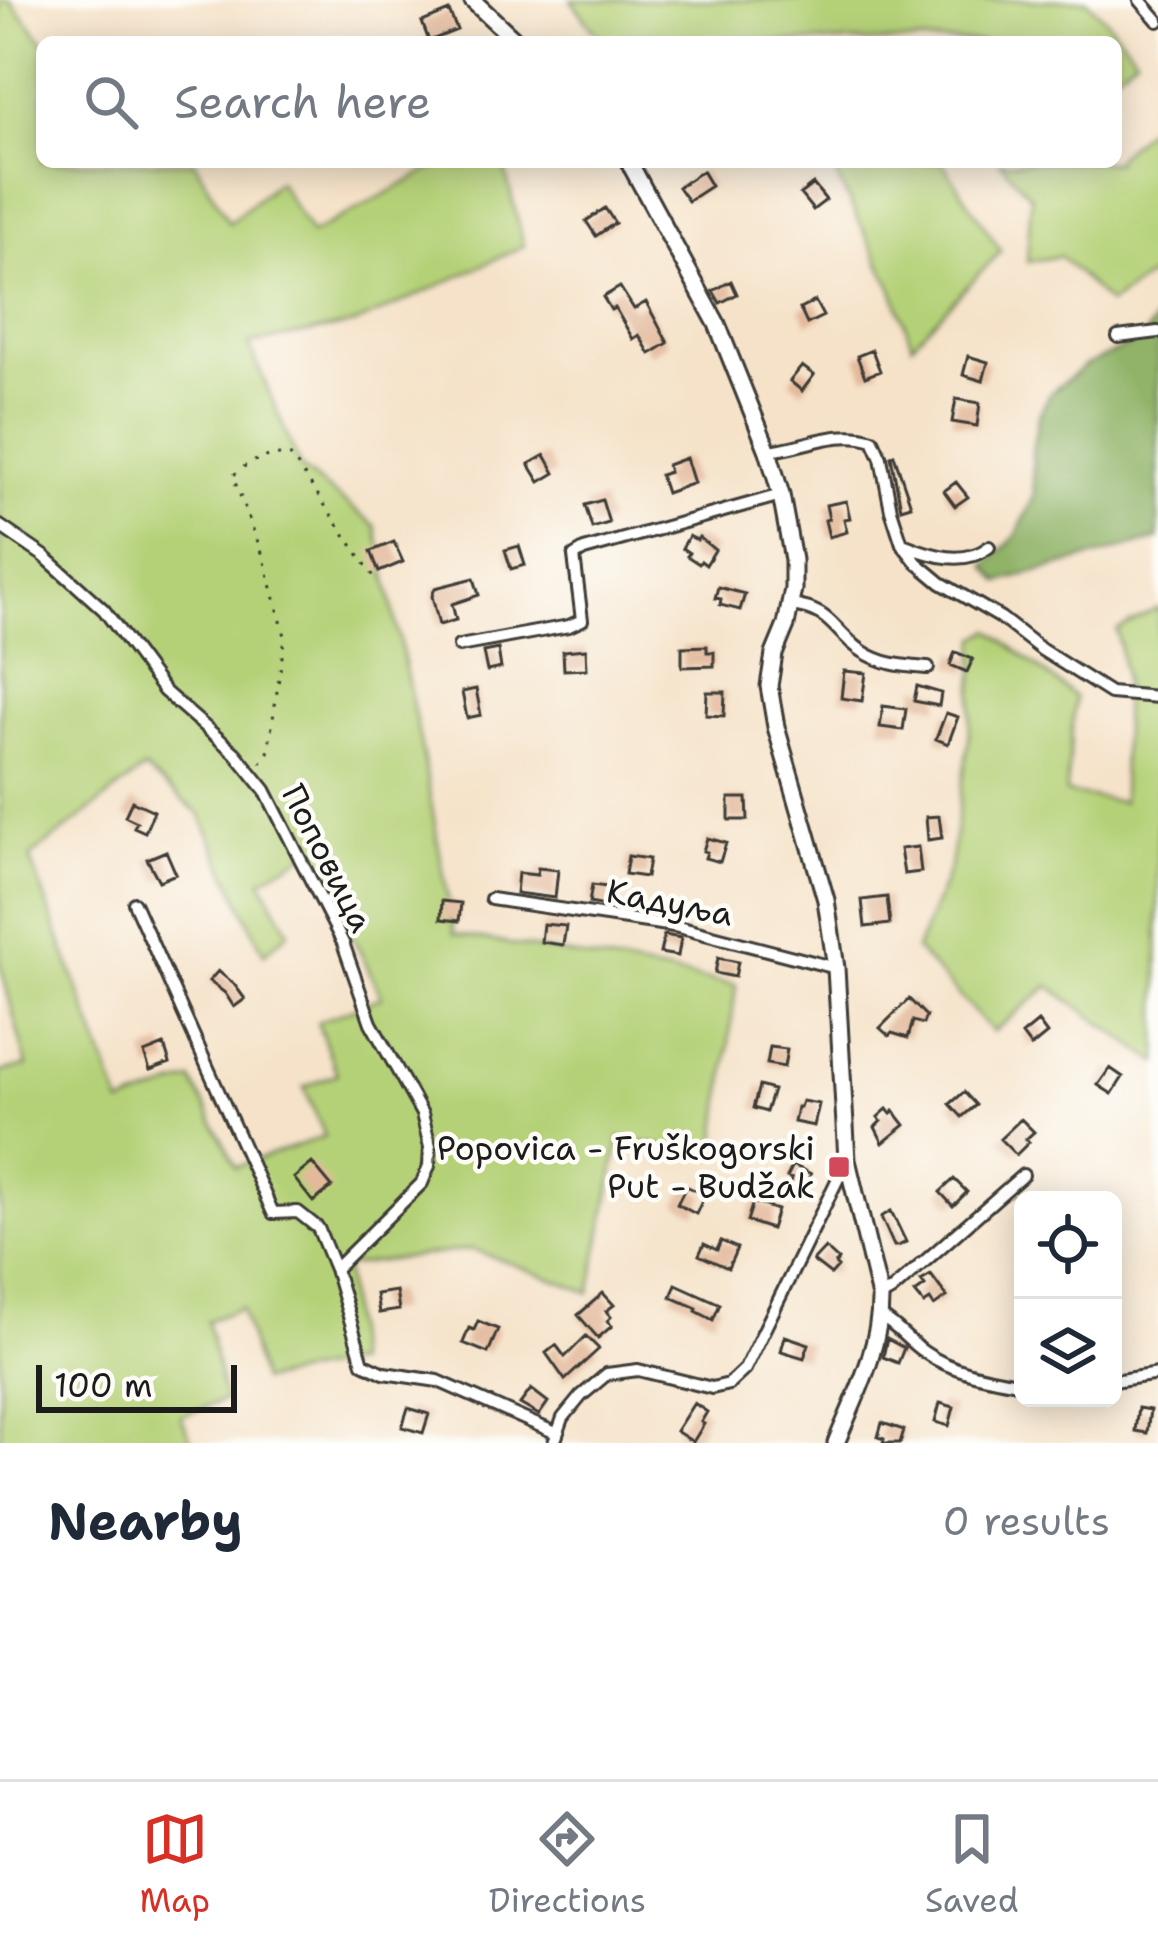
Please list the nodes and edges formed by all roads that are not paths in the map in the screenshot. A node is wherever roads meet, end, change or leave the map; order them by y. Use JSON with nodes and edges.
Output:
{"nodes":[{"id":1,"x":472,"y":0,"type":"edge"},
{"id":2,"x":1140,"y":0,"type":"edge"},
{"id":3,"x":1158,"y":21,"type":"edge"},
{"id":4,"x":511,"y":36,"type":"edge"},
{"id":5,"x":631,"y":168,"type":"edge"},
{"id":6,"x":1158,"y":332,"type":"edge"},
{"id":7,"x":1118,"y":337,"type":"dead end"},
{"id":8,"x":768,"y":451,"type":"junction"},
{"id":9,"x":781,"y":495,"type":"junction"},
{"id":10,"x":0,"y":526,"type":"edge"},
{"id":11,"x":902,"y":544,"type":"junction"},
{"id":12,"x":988,"y":547,"type":"dead end"},
{"id":13,"x":790,"y":605,"type":"junction"},
{"id":14,"x":459,"y":646,"type":"dead end"},
{"id":15,"x":928,"y":668,"type":"dead end"},
{"id":16,"x":1158,"y":697,"type":"edge"},
{"id":17,"x":491,"y":899,"type":"dead end"},
{"id":18,"x":134,"y":903,"type":"dead end"},
{"id":19,"x":836,"y":968,"type":"junction"},
{"id":20,"x":847,"y":1160,"type":"junction"},
{"id":21,"x":1023,"y":1175,"type":"dead end"},
{"id":22,"x":335,"y":1269,"type":"junction"},
{"id":23,"x":880,"y":1298,"type":"junction"},
{"id":24,"x":880,"y":1316,"type":"junction"},
{"id":25,"x":1158,"y":1374,"type":"edge"},
{"id":26,"x":1122,"y":1380,"type":"edge"},
{"id":27,"x":1014,"y":1382,"type":"edge"},
{"id":28,"x":555,"y":1438,"type":"edge"},
{"id":29,"x":836,"y":1443,"type":"edge"}],
"edges":[{"from":1,"to":4,"type":"street"},
{"from":2,"to":3,"type":"street"},
{"from":5,"to":8,"type":"street"},
{"from":6,"to":7,"type":"street"},
{"from":8,"to":9,"type":"street"},
{"from":8,"to":11,"type":"street"},
{"from":9,"to":13,"type":"street"},
{"from":9,"to":14,"type":"street"},
{"from":10,"to":22,"type":"street","name":"Поповица"},
{"from":11,"to":12,"type":"street"},
{"from":11,"to":16,"type":"street"},
{"from":13,"to":15,"type":"street"},
{"from":13,"to":19,"type":"street"},
{"from":17,"to":19,"type":"street","name":"Кадуља"},
{"from":18,"to":22,"type":"street"},
{"from":19,"to":20,"type":"street"},
{"from":20,"to":23,"type":"street"},
{"from":20,"to":28,"type":"street"},
{"from":21,"to":23,"type":"street"},
{"from":22,"to":28,"type":"street"},
{"from":23,"to":24,"type":"street"},
{"from":24,"to":27,"type":"street"},
{"from":24,"to":29,"type":"street"},
{"from":25,"to":26,"type":"street"}]}
